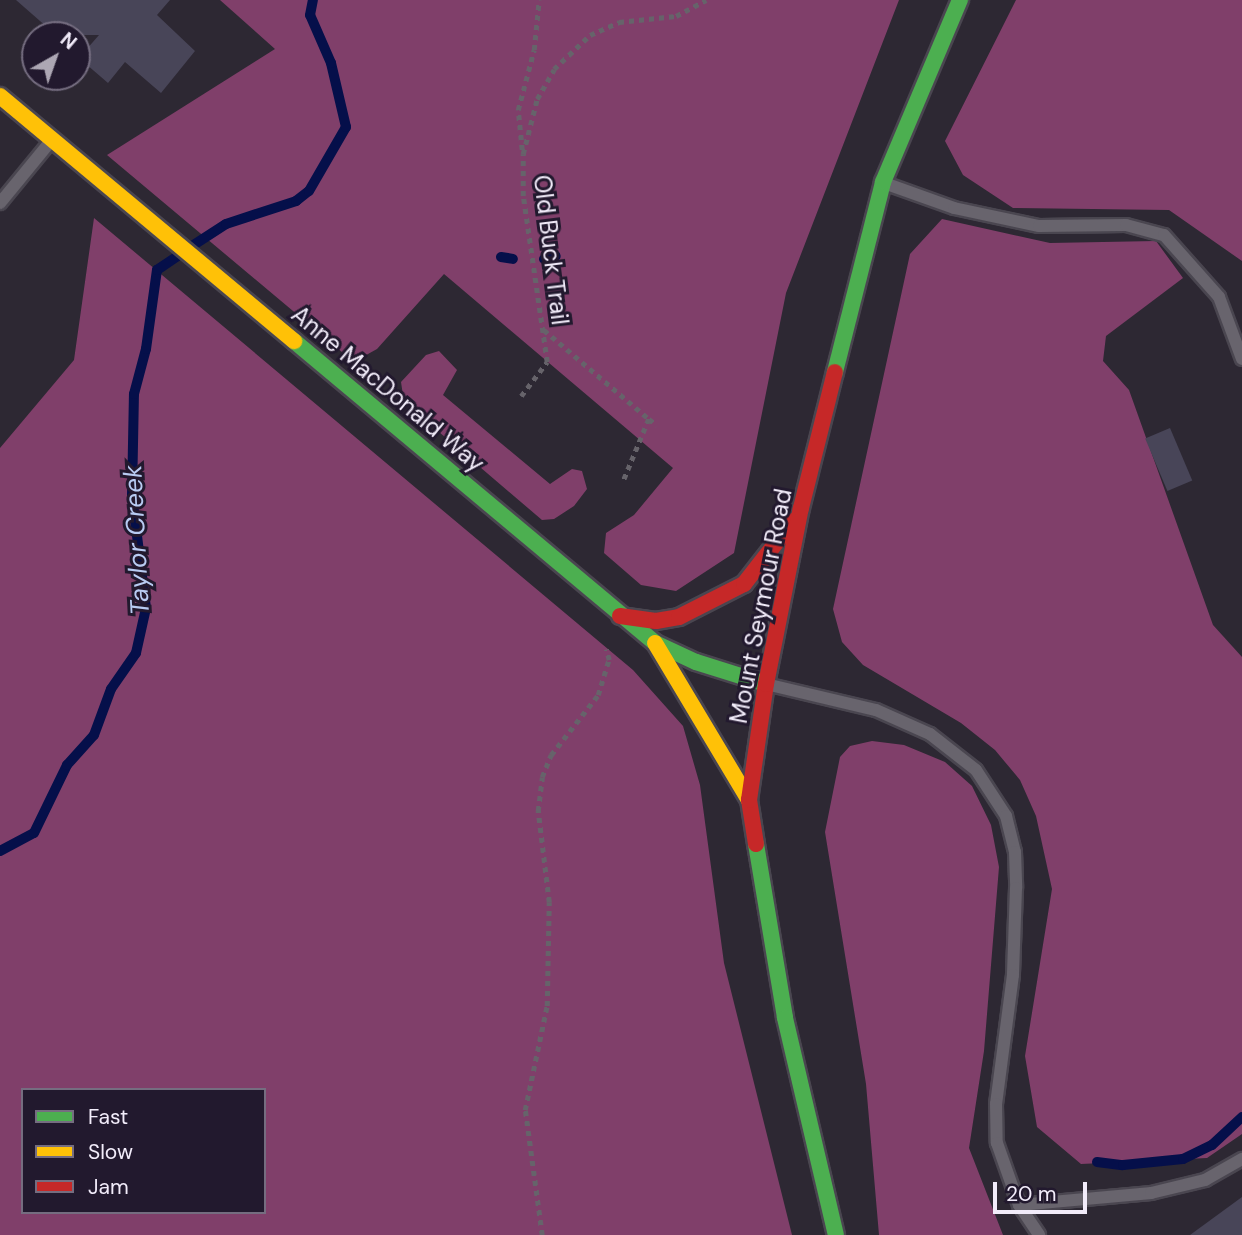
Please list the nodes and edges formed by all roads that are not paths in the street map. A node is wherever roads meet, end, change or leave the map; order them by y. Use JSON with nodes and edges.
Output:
{"nodes":[{"id":1,"x":960,"y":0,"type":"edge"},
{"id":2,"x":0,"y":96,"type":"edge"},
{"id":3,"x":53,"y":139,"type":"junction"},
{"id":4,"x":883,"y":182,"type":"junction"},
{"id":5,"x":0,"y":202,"type":"edge"},
{"id":6,"x":1242,"y":359,"type":"edge"},
{"id":7,"x":801,"y":508,"type":"junction"},
{"id":8,"x":620,"y":616,"type":"junction"},
{"id":9,"x":655,"y":643,"type":"junction"},
{"id":10,"x":766,"y":684,"type":"junction"},
{"id":11,"x":749,"y":800,"type":"junction"},
{"id":12,"x":1242,"y":1159,"type":"edge"},
{"id":13,"x":1019,"y":1205,"type":"junction"},
{"id":14,"x":836,"y":1235,"type":"edge"},
{"id":15,"x":1039,"y":1235,"type":"edge"}],
"edges":[{"from":1,"to":4,"type":"street","name":"Mount Seymour Road"},
{"from":2,"to":3,"type":"street","name":"Anne MacDonald Way"},
{"from":3,"to":5,"type":"lane"},
{"from":3,"to":8,"type":"street","name":"Anne MacDonald Way"},
{"from":4,"to":6,"type":"lane"},
{"from":4,"to":7,"type":"street","name":"Mount Seymour Road"},
{"from":7,"to":8,"type":"street"},
{"from":7,"to":10,"type":"street","name":"Mount Seymour Road"},
{"from":8,"to":9,"type":"street","name":"Anne MacDonald Way"},
{"from":9,"to":10,"type":"street","name":"Anne MacDonald Way"},
{"from":9,"to":11,"type":"street"},
{"from":10,"to":11,"type":"street","name":"Mount Seymour Road"},
{"from":10,"to":13,"type":"lane"},
{"from":11,"to":14,"type":"street","name":"Mount Seymour Road"},
{"from":12,"to":13,"type":"lane"},
{"from":13,"to":15,"type":"lane"}]}
